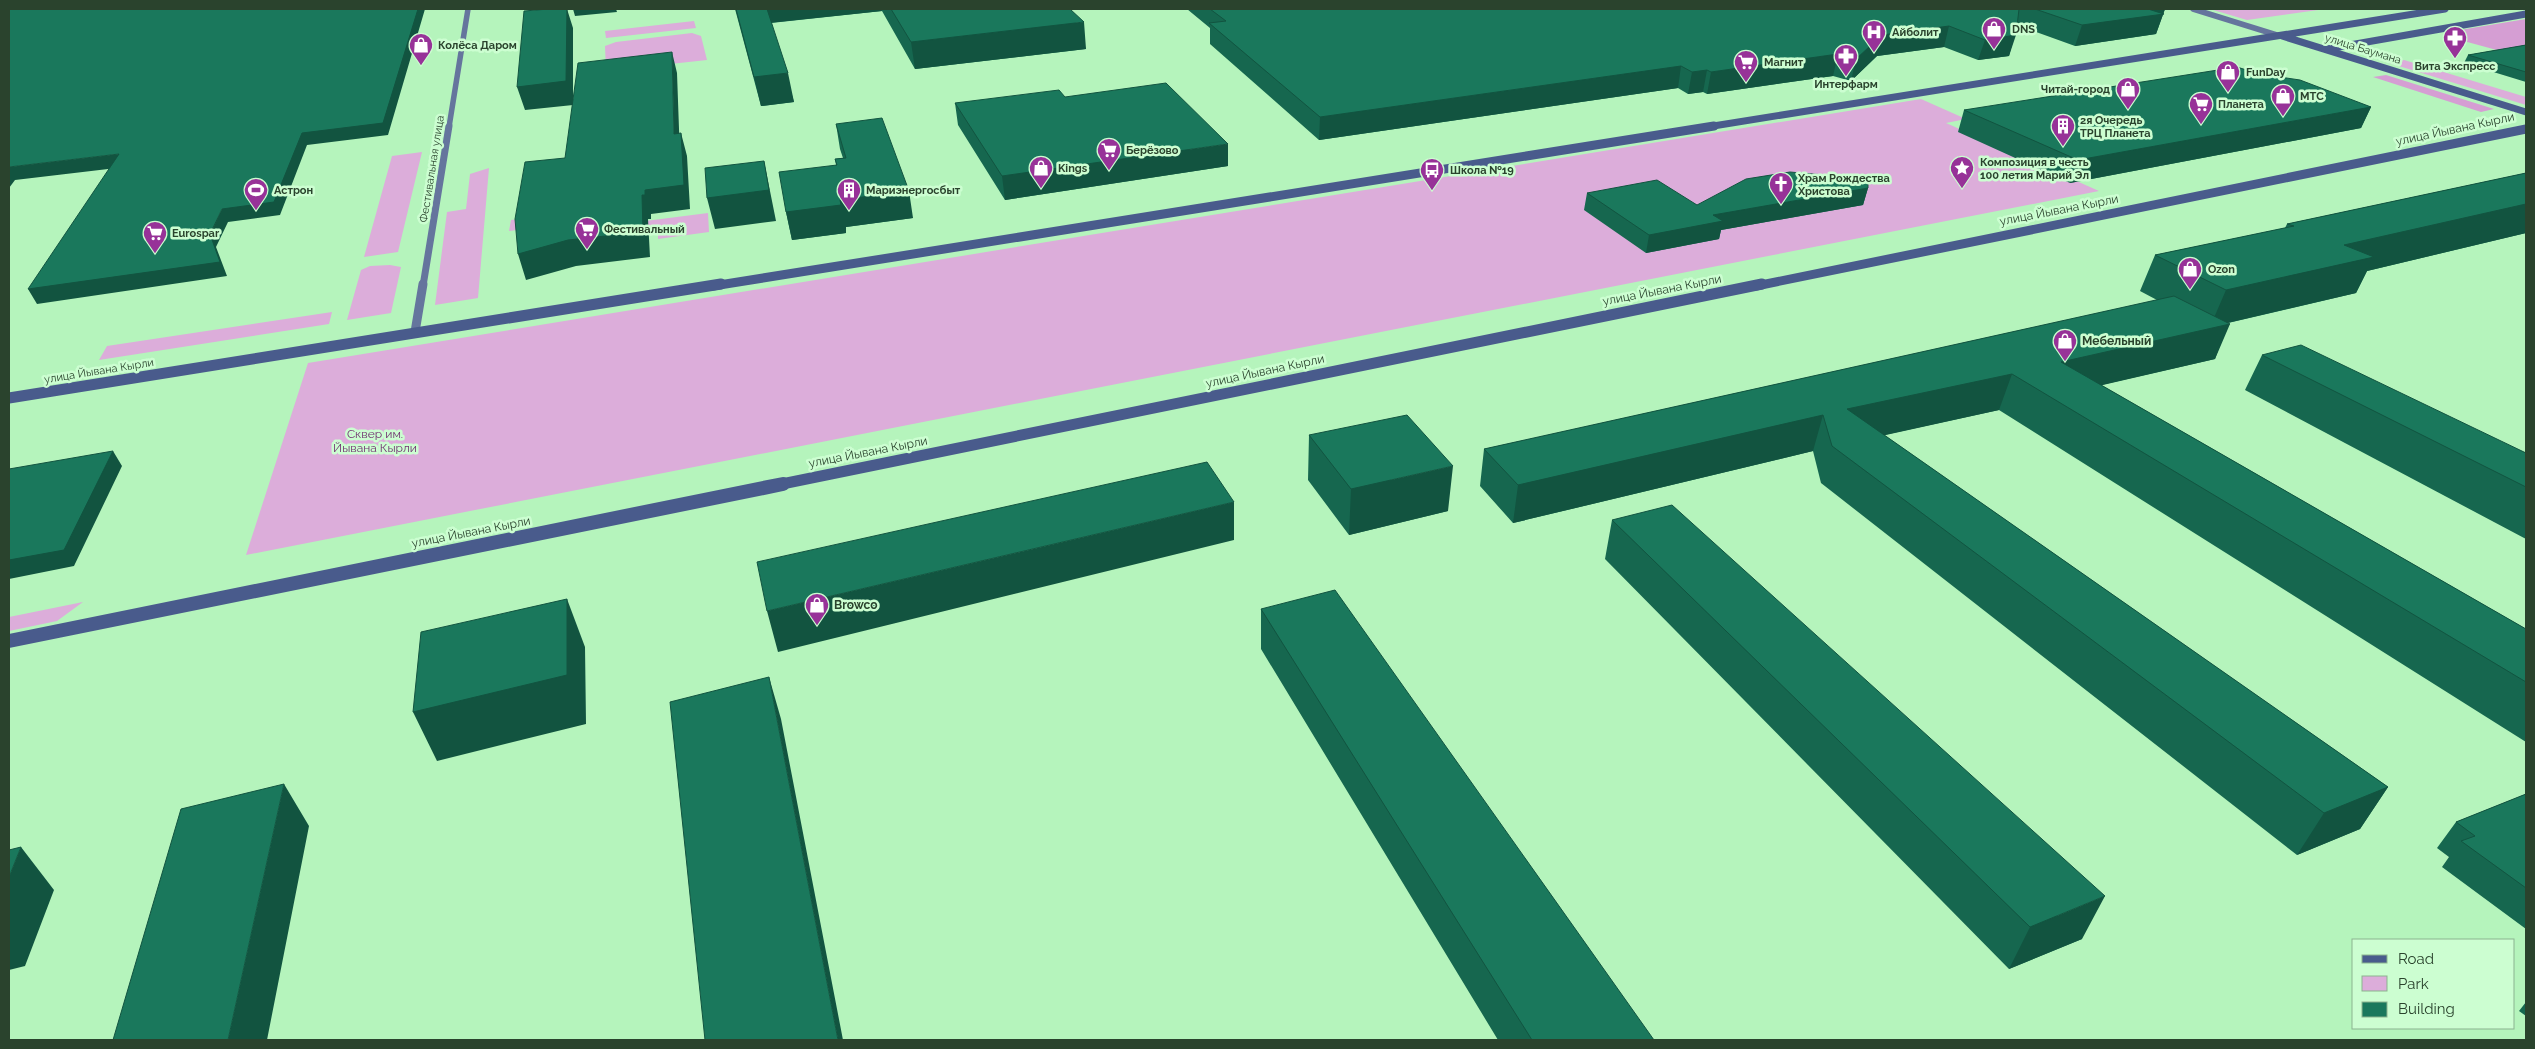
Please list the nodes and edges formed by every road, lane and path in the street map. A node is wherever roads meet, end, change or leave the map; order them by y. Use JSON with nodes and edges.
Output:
{"nodes":[{"id":1,"x":468,"y":9,"type":"edge"},
{"id":2,"x":2193,"y":9,"type":"edge"},
{"id":3,"x":2444,"y":9,"type":"edge"},
{"id":4,"x":2526,"y":14,"type":"edge"},
{"id":5,"x":2280,"y":36,"type":"junction"},
{"id":6,"x":2324,"y":50,"type":"junction"},
{"id":7,"x":2526,"y":112,"type":"edge"},
{"id":8,"x":2526,"y":128,"type":"edge"},
{"id":9,"x":415,"y":332,"type":"junction"},
{"id":10,"x":9,"y":398,"type":"edge"},
{"id":11,"x":9,"y":640,"type":"edge"}],
"edges":[{"from":1,"to":9,"type":"street","name":"Фестивальная улица"},
{"from":2,"to":5,"type":"street","name":"улица Баумана"},
{"from":3,"to":5,"type":"main road","name":"улица Йывана Кырли"},
{"from":4,"to":6,"type":"main road"},
{"from":5,"to":6,"type":"main road","name":"улица Баумана"},
{"from":5,"to":9,"type":"main road","name":"улица Йывана Кырли"},
{"from":6,"to":7,"type":"main road","name":"улица Баумана"},
{"from":8,"to":11,"type":"main road","name":"улица Йывана Кырли"},
{"from":9,"to":10,"type":"main road","name":"улица Йывана Кырли"}]}
